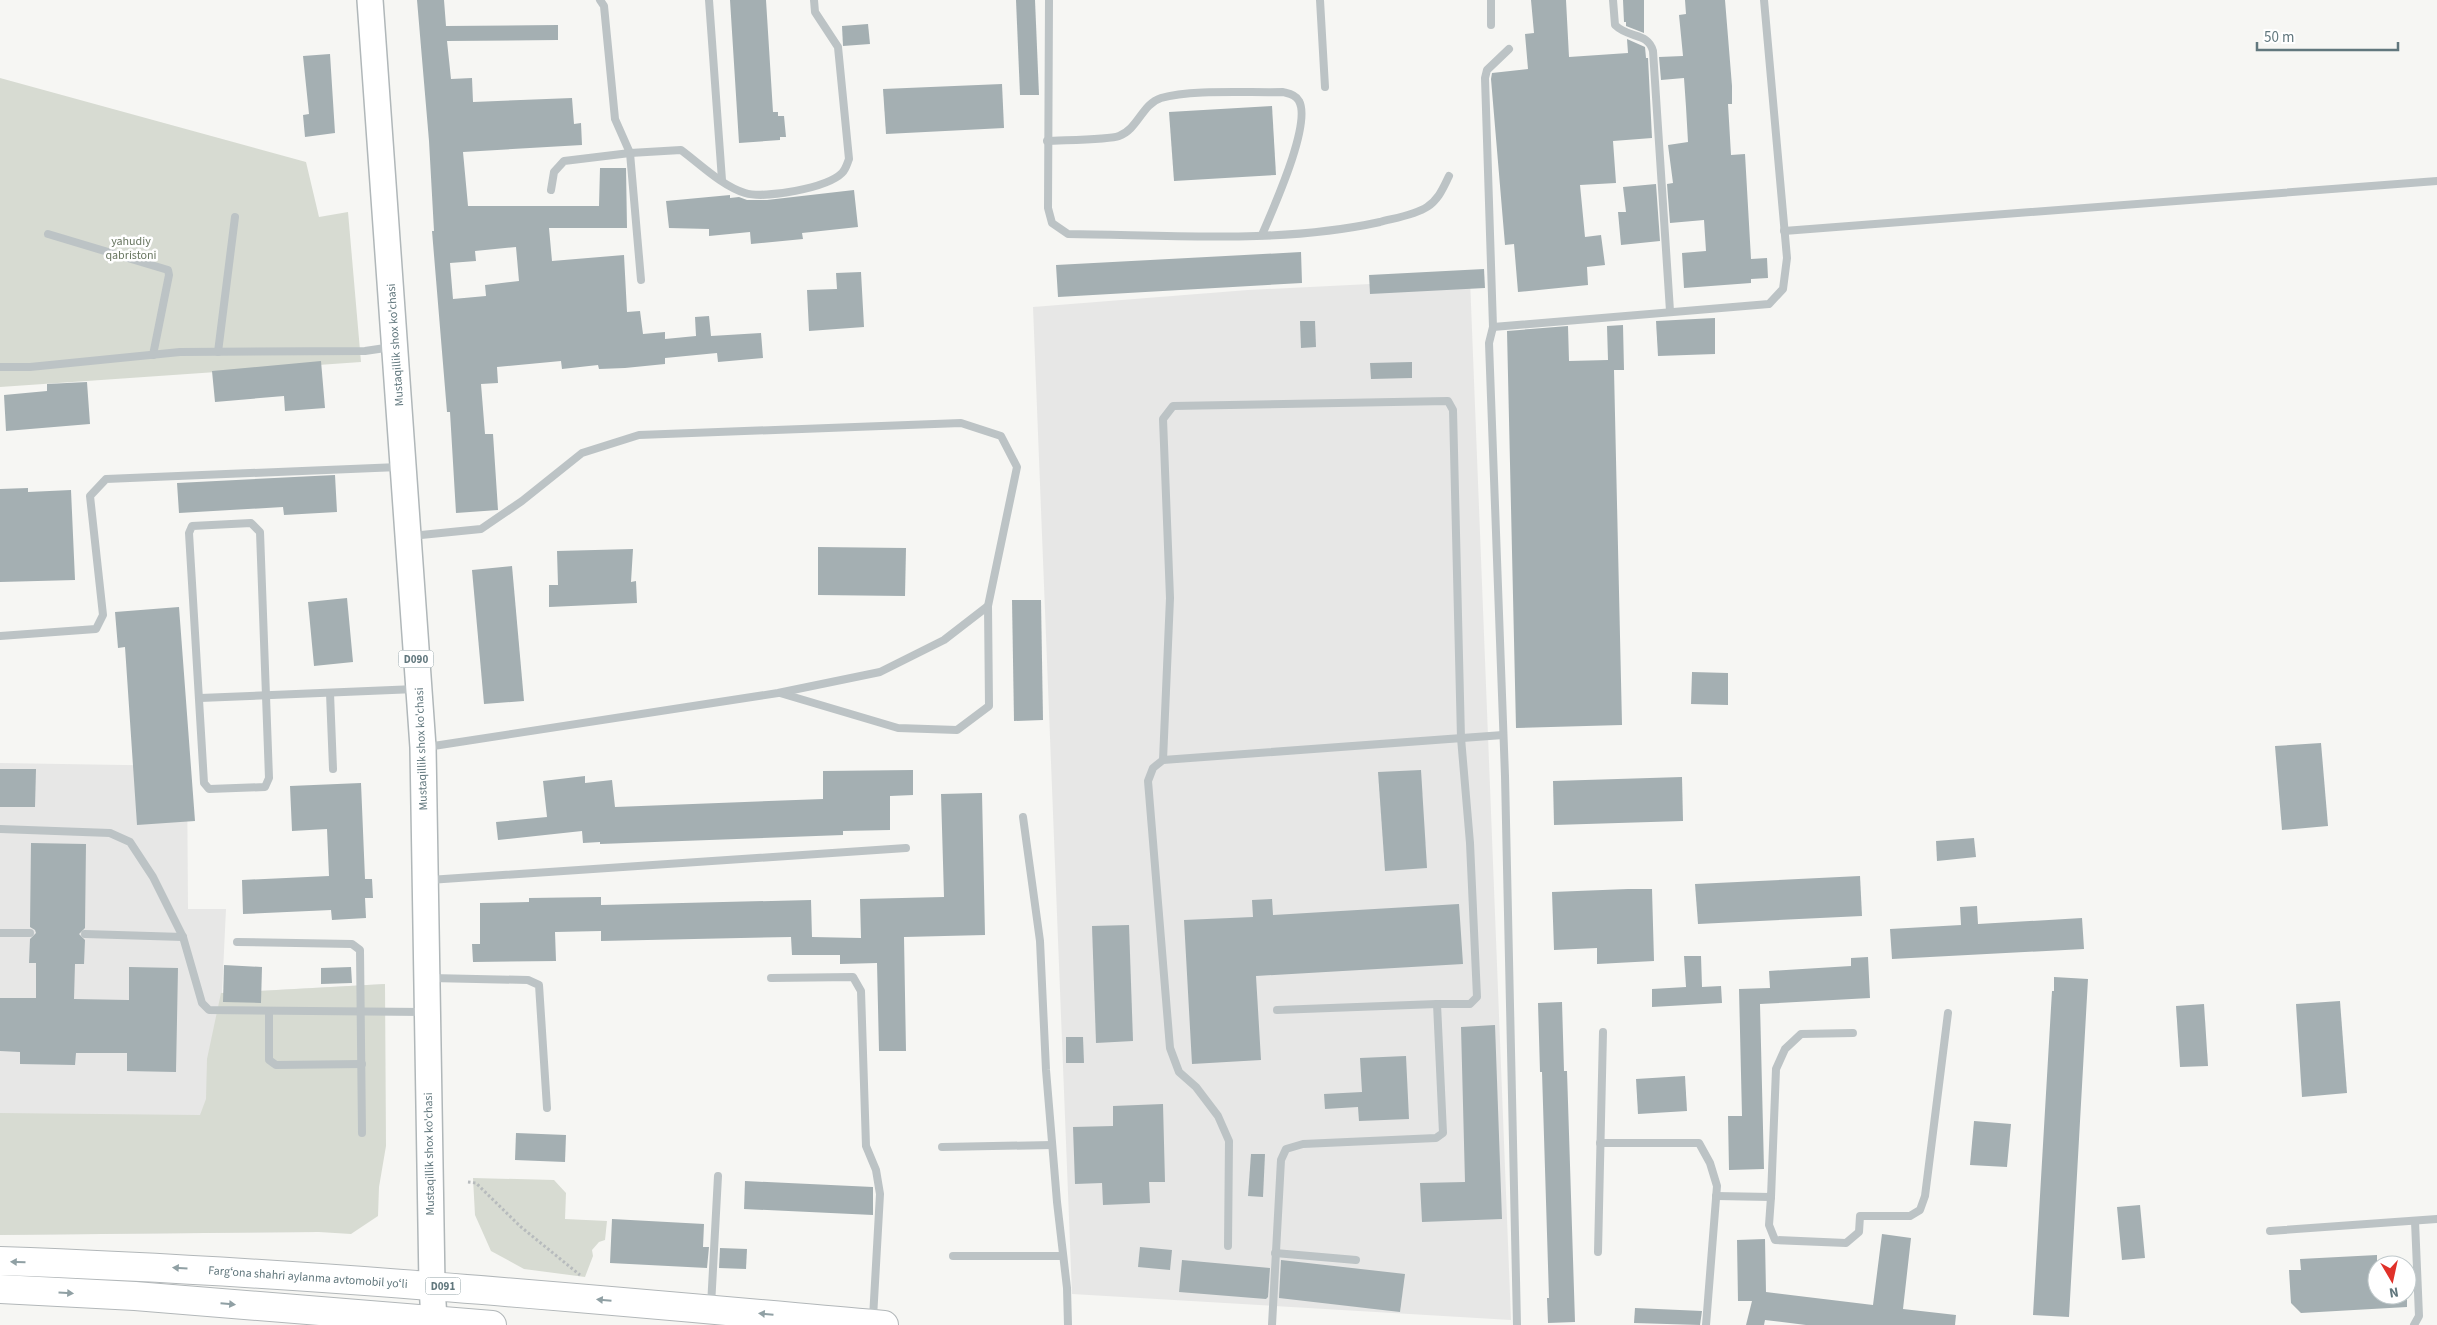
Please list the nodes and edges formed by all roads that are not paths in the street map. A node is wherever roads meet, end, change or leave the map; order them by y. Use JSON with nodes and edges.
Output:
{"nodes":[{"id":1,"x":370,"y":0,"type":"edge"},
{"id":2,"x":600,"y":0,"type":"edge"},
{"id":3,"x":709,"y":0,"type":"edge"},
{"id":4,"x":814,"y":0,"type":"edge"},
{"id":5,"x":1049,"y":0,"type":"edge"},
{"id":6,"x":1320,"y":0,"type":"edge"},
{"id":7,"x":1491,"y":0,"type":"edge"},
{"id":8,"x":1613,"y":0,"type":"edge"},
{"id":9,"x":1764,"y":0,"type":"edge"},
{"id":10,"x":1491,"y":25,"type":"dead end"},
{"id":11,"x":1509,"y":49,"type":"dead end"},
{"id":12,"x":1325,"y":87,"type":"dead end"},
{"id":13,"x":1047,"y":140,"type":"junction"},
{"id":14,"x":630,"y":153,"type":"junction"},
{"id":15,"x":1449,"y":176,"type":"dead end"},
{"id":16,"x":722,"y":180,"type":"junction"},
{"id":17,"x":2437,"y":182,"type":"edge"},
{"id":18,"x":551,"y":190,"type":"dead end"},
{"id":19,"x":235,"y":217,"type":"dead end"},
{"id":20,"x":1784,"y":231,"type":"junction"},
{"id":21,"x":48,"y":234,"type":"dead end"},
{"id":22,"x":1262,"y":235,"type":"junction"},
{"id":23,"x":641,"y":280,"type":"dead end"},
{"id":24,"x":1670,"y":311,"type":"junction"},
{"id":25,"x":1493,"y":327,"type":"junction"},
{"id":26,"x":394,"y":347,"type":"junction"},
{"id":27,"x":218,"y":352,"type":"junction"},
{"id":28,"x":153,"y":355,"type":"junction"},
{"id":29,"x":0,"y":367,"type":"edge"},
{"id":30,"x":404,"y":466,"type":"junction"},
{"id":31,"x":408,"y":536,"type":"junction"},
{"id":32,"x":988,"y":606,"type":"junction"},
{"id":33,"x":0,"y":636,"type":"edge"},
{"id":34,"x":418,"y":688,"type":"junction"},
{"id":35,"x":330,"y":692,"type":"junction"},
{"id":36,"x":778,"y":693,"type":"junction"},
{"id":37,"x":265,"y":696,"type":"junction"},
{"id":38,"x":200,"y":698,"type":"junction"},
{"id":39,"x":1503,"y":735,"type":"junction"},
{"id":40,"x":1461,"y":738,"type":"junction"},
{"id":41,"x":422,"y":747,"type":"junction"},
{"id":42,"x":1163,"y":760,"type":"junction"},
{"id":43,"x":333,"y":769,"type":"dead end"},
{"id":44,"x":1023,"y":817,"type":"dead end"},
{"id":45,"x":0,"y":829,"type":"edge"},
{"id":46,"x":906,"y":848,"type":"dead end"},
{"id":47,"x":424,"y":880,"type":"junction"},
{"id":48,"x":0,"y":932,"type":"edge"},
{"id":49,"x":30,"y":933,"type":"dead end"},
{"id":50,"x":85,"y":934,"type":"dead end"},
{"id":51,"x":183,"y":937,"type":"junction"},
{"id":52,"x":237,"y":942,"type":"dead end"},
{"id":53,"x":426,"y":978,"type":"junction"},
{"id":54,"x":771,"y":978,"type":"dead end"},
{"id":55,"x":1437,"y":1004,"type":"junction"},
{"id":56,"x":1277,"y":1010,"type":"dead end"},
{"id":57,"x":269,"y":1012,"type":"junction"},
{"id":58,"x":427,"y":1012,"type":"junction"},
{"id":59,"x":362,"y":1013,"type":"junction"},
{"id":60,"x":1948,"y":1013,"type":"dead end"},
{"id":61,"x":1603,"y":1032,"type":"dead end"},
{"id":62,"x":1853,"y":1033,"type":"dead end"},
{"id":63,"x":362,"y":1064,"type":"junction"},
{"id":64,"x":547,"y":1108,"type":"dead end"},
{"id":65,"x":362,"y":1133,"type":"dead end"},
{"id":66,"x":1600,"y":1144,"type":"junction"},
{"id":67,"x":1052,"y":1145,"type":"junction"},
{"id":68,"x":942,"y":1147,"type":"dead end"},
{"id":69,"x":718,"y":1176,"type":"dead end"},
{"id":70,"x":1716,"y":1196,"type":"junction"},
{"id":71,"x":1771,"y":1196,"type":"junction"},
{"id":72,"x":2437,"y":1219,"type":"edge"},
{"id":73,"x":2415,"y":1221,"type":"junction"},
{"id":74,"x":2270,"y":1231,"type":"dead end"},
{"id":75,"x":1228,"y":1246,"type":"dead end"},
{"id":76,"x":1275,"y":1252,"type":"junction"},
{"id":77,"x":1598,"y":1252,"type":"dead end"},
{"id":78,"x":953,"y":1256,"type":"dead end"},
{"id":79,"x":1064,"y":1256,"type":"junction"},
{"id":80,"x":1356,"y":1260,"type":"dead end"},
{"id":81,"x":0,"y":1261,"type":"edge"},
{"id":82,"x":432,"y":1285,"type":"junction"},
{"id":83,"x":0,"y":1289,"type":"edge"},
{"id":84,"x":711,"y":1310,"type":"junction"},
{"id":85,"x":434,"y":1320,"type":"junction"},
{"id":86,"x":878,"y":1324,"type":"edge"},
{"id":87,"x":492,"y":1325,"type":"edge"},
{"id":88,"x":1068,"y":1325,"type":"edge"},
{"id":89,"x":1272,"y":1325,"type":"edge"},
{"id":90,"x":1517,"y":1325,"type":"edge"},
{"id":91,"x":1706,"y":1325,"type":"edge"},
{"id":92,"x":2414,"y":1325,"type":"edge"}],
"edges":[{"from":1,"to":26,"type":"main road","name":"Mustaqillik shox ko'chasi","number":"D090"},
{"from":2,"to":14,"type":"lane"},
{"from":3,"to":16,"type":"lane"},
{"from":4,"to":16,"type":"lane"},
{"from":5,"to":13,"type":"lane"},
{"from":6,"to":12,"type":"lane"},
{"from":7,"to":10,"type":"lane"},
{"from":8,"to":24,"type":"lane"},
{"from":9,"to":20,"type":"lane"},
{"from":11,"to":25,"type":"lane"},
{"from":13,"to":22,"type":"lane"},
{"from":13,"to":22,"type":"lane"},
{"from":14,"to":16,"type":"lane"},
{"from":14,"to":18,"type":"lane"},
{"from":14,"to":23,"type":"lane"},
{"from":15,"to":22,"type":"lane"},
{"from":17,"to":20,"type":"lane"},
{"from":19,"to":27,"type":"lane"},
{"from":20,"to":24,"type":"lane"},
{"from":21,"to":28,"type":"lane"},
{"from":24,"to":25,"type":"lane"},
{"from":25,"to":39,"type":"lane"},
{"from":26,"to":27,"type":"lane"},
{"from":26,"to":30,"type":"main road","name":"Mustaqillik shox ko'chasi","number":"D090"},
{"from":27,"to":28,"type":"lane"},
{"from":28,"to":29,"type":"lane"},
{"from":30,"to":31,"type":"main road","name":"Mustaqillik shox ko'chasi","number":"D090"},
{"from":30,"to":33,"type":"lane"},
{"from":31,"to":32,"type":"lane"},
{"from":31,"to":34,"type":"main road","name":"Mustaqillik shox ko'chasi","number":"D090"},
{"from":32,"to":36,"type":"lane"},
{"from":32,"to":36,"type":"lane"},
{"from":34,"to":35,"type":"lane"},
{"from":34,"to":41,"type":"main road","name":"Mustaqillik shox ko'chasi","number":"D090"},
{"from":35,"to":37,"type":"lane"},
{"from":35,"to":43,"type":"lane"},
{"from":36,"to":41,"type":"lane"},
{"from":37,"to":38,"type":"lane"},
{"from":37,"to":38,"type":"lane"},
{"from":37,"to":38,"type":"lane"},
{"from":39,"to":40,"type":"lane"},
{"from":39,"to":90,"type":"lane"},
{"from":40,"to":42,"type":"lane"},
{"from":40,"to":42,"type":"lane"},
{"from":40,"to":55,"type":"lane"},
{"from":41,"to":47,"type":"main road","name":"Mustaqillik shox ko'chasi","number":"D090"},
{"from":42,"to":75,"type":"lane"},
{"from":44,"to":67,"type":"lane"},
{"from":45,"to":51,"type":"lane"},
{"from":46,"to":47,"type":"lane"},
{"from":47,"to":53,"type":"main road","name":"Mustaqillik shox ko'chasi","number":"D090"},
{"from":48,"to":49,"type":"lane"},
{"from":50,"to":51,"type":"lane"},
{"from":51,"to":57,"type":"lane"},
{"from":52,"to":59,"type":"lane"},
{"from":53,"to":58,"type":"main road","name":"Mustaqillik shox ko'chasi","number":"D090"},
{"from":53,"to":64,"type":"lane"},
{"from":54,"to":86,"type":"lane"},
{"from":55,"to":56,"type":"lane"},
{"from":55,"to":76,"type":"lane"},
{"from":57,"to":59,"type":"lane"},
{"from":57,"to":63,"type":"lane"},
{"from":58,"to":59,"type":"lane"},
{"from":58,"to":82,"type":"main road","name":"Mustaqillik shox ko'chasi","number":"D090"},
{"from":59,"to":63,"type":"lane"},
{"from":60,"to":71,"type":"lane"},
{"from":61,"to":66,"type":"lane"},
{"from":62,"to":71,"type":"lane"},
{"from":63,"to":65,"type":"lane"},
{"from":66,"to":70,"type":"lane"},
{"from":66,"to":77,"type":"lane"},
{"from":67,"to":68,"type":"lane"},
{"from":67,"to":79,"type":"lane"},
{"from":69,"to":84,"type":"lane"},
{"from":70,"to":71,"type":"lane"},
{"from":70,"to":91,"type":"lane"},
{"from":72,"to":73,"type":"lane"},
{"from":73,"to":74,"type":"lane"},
{"from":73,"to":92,"type":"lane"},
{"from":76,"to":80,"type":"lane"},
{"from":76,"to":89,"type":"lane"},
{"from":78,"to":79,"type":"lane"},
{"from":79,"to":88,"type":"lane"},
{"from":82,"to":81,"type":"highway","name":"Fargʻona shahri aylanma avtomobil yoʻli","number":"D091","one_way":true},
{"from":84,"to":82,"type":"highway","name":"Fargʻona shahri aylanma avtomobil yoʻli","number":"D091","one_way":true},
{"from":82,"to":85,"type":"main road","name":"Mustaqillik shox ko'chasi","number":"D090"},
{"from":83,"to":85,"type":"highway","one_way":true},
{"from":86,"to":84,"type":"highway","name":"Fargʻona shahri aylanma avtomobil yoʻli","number":"D091","one_way":true},
{"from":85,"to":87,"type":"highway"}]}
